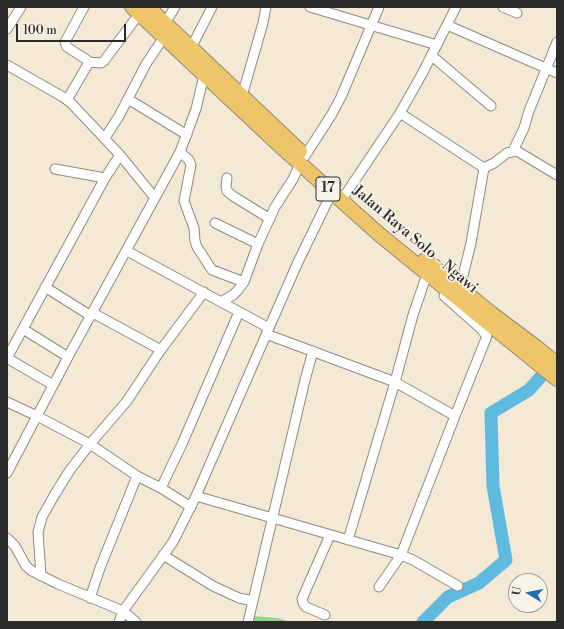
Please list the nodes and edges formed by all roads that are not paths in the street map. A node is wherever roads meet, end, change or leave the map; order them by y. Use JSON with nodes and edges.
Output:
{"nodes":[{"id":1,"x":21,"y":7,"type":"edge"},
{"id":2,"x":84,"y":7,"type":"edge"},
{"id":3,"x":175,"y":7,"type":"edge"},
{"id":4,"x":212,"y":7,"type":"edge"},
{"id":5,"x":266,"y":7,"type":"edge"},
{"id":6,"x":310,"y":7,"type":"edge"},
{"id":7,"x":379,"y":7,"type":"edge"},
{"id":8,"x":456,"y":7,"type":"edge"},
{"id":9,"x":503,"y":7,"type":"edge"},
{"id":10,"x":139,"y":9,"type":"edge"},
{"id":11,"x":517,"y":13,"type":"dead end"},
{"id":12,"x":165,"y":23,"type":"junction"},
{"id":13,"x":370,"y":25,"type":"junction"},
{"id":14,"x":447,"y":25,"type":"junction"},
{"id":15,"x":7,"y":29,"type":"edge"},
{"id":16,"x":164,"y":37,"type":"junction"},
{"id":17,"x":557,"y":42,"type":"edge"},
{"id":18,"x":437,"y":45,"type":"junction"},
{"id":19,"x":191,"y":48,"type":"junction"},
{"id":20,"x":432,"y":56,"type":"junction"},
{"id":21,"x":88,"y":62,"type":"junction"},
{"id":22,"x":7,"y":65,"type":"edge"},
{"id":23,"x":546,"y":68,"type":"junction"},
{"id":24,"x":557,"y":73,"type":"edge"},
{"id":25,"x":204,"y":75,"type":"junction"},
{"id":26,"x":242,"y":96,"type":"junction"},
{"id":27,"x":128,"y":98,"type":"junction"},
{"id":28,"x":66,"y":100,"type":"junction"},
{"id":29,"x":491,"y":106,"type":"dead end"},
{"id":30,"x":400,"y":113,"type":"junction"},
{"id":31,"x":187,"y":135,"type":"junction"},
{"id":32,"x":105,"y":138,"type":"junction"},
{"id":33,"x":513,"y":151,"type":"junction"},
{"id":34,"x":180,"y":152,"type":"junction"},
{"id":35,"x":120,"y":155,"type":"junction"},
{"id":36,"x":302,"y":160,"type":"junction"},
{"id":37,"x":484,"y":168,"type":"junction"},
{"id":38,"x":54,"y":169,"type":"dead end"},
{"id":39,"x":557,"y":175,"type":"edge"},
{"id":40,"x":105,"y":178,"type":"junction"},
{"id":41,"x":227,"y":178,"type":"dead end"},
{"id":42,"x":339,"y":192,"type":"junction"},
{"id":43,"x":155,"y":198,"type":"junction"},
{"id":44,"x":270,"y":219,"type":"junction"},
{"id":45,"x":215,"y":223,"type":"dead end"},
{"id":46,"x":258,"y":244,"type":"junction"},
{"id":47,"x":127,"y":251,"type":"junction"},
{"id":48,"x":426,"y":276,"type":"junction"},
{"id":49,"x":244,"y":282,"type":"junction"},
{"id":50,"x":46,"y":287,"type":"junction"},
{"id":51,"x":460,"y":288,"type":"junction"},
{"id":52,"x":204,"y":292,"type":"junction"},
{"id":53,"x":221,"y":302,"type":"junction"},
{"id":54,"x":239,"y":312,"type":"junction"},
{"id":55,"x":92,"y":314,"type":"junction"},
{"id":56,"x":23,"y":329,"type":"junction"},
{"id":57,"x":268,"y":331,"type":"junction"},
{"id":58,"x":161,"y":350,"type":"junction"},
{"id":59,"x":313,"y":351,"type":"junction"},
{"id":60,"x":538,"y":356,"type":"junction"},
{"id":61,"x":68,"y":357,"type":"junction"},
{"id":62,"x":7,"y":358,"type":"edge"},
{"id":63,"x":557,"y":364,"type":"edge"},
{"id":64,"x":557,"y":379,"type":"edge"},
{"id":65,"x":395,"y":382,"type":"junction"},
{"id":66,"x":53,"y":385,"type":"junction"},
{"id":67,"x":7,"y":402,"type":"edge"},
{"id":68,"x":37,"y":416,"type":"junction"},
{"id":69,"x":455,"y":416,"type":"junction"},
{"id":70,"x":90,"y":444,"type":"junction"},
{"id":71,"x":7,"y":473,"type":"edge"},
{"id":72,"x":137,"y":476,"type":"junction"},
{"id":73,"x":161,"y":488,"type":"junction"},
{"id":74,"x":196,"y":496,"type":"junction"},
{"id":75,"x":191,"y":507,"type":"junction"},
{"id":76,"x":273,"y":519,"type":"junction"},
{"id":77,"x":330,"y":535,"type":"junction"},
{"id":78,"x":7,"y":538,"type":"edge"},
{"id":79,"x":348,"y":540,"type":"junction"},
{"id":80,"x":164,"y":555,"type":"junction"},
{"id":81,"x":400,"y":555,"type":"junction"},
{"id":82,"x":41,"y":576,"type":"junction"},
{"id":83,"x":458,"y":586,"type":"dead end"},
{"id":84,"x":379,"y":587,"type":"dead end"},
{"id":85,"x":90,"y":598,"type":"junction"},
{"id":86,"x":253,"y":600,"type":"junction"},
{"id":87,"x":124,"y":611,"type":"junction"},
{"id":88,"x":325,"y":615,"type":"dead end"},
{"id":89,"x":119,"y":622,"type":"edge"},
{"id":90,"x":136,"y":622,"type":"edge"},
{"id":91,"x":248,"y":622,"type":"edge"}],
"edges":[{"from":1,"to":15,"type":"street"},
{"from":2,"to":21,"type":"street"},
{"from":3,"to":12,"type":"street"},
{"from":4,"to":19,"type":"street"},
{"from":5,"to":26,"type":"street"},
{"from":6,"to":13,"type":"street"},
{"from":7,"to":13,"type":"street"},
{"from":8,"to":14,"type":"street"},
{"from":9,"to":11,"type":"street"},
{"from":10,"to":12,"type":"highway","name":"Jalan Raya Solo - Ngawi","number":"17"},
{"from":10,"to":16,"type":"highway","name":"Jalan Raya Solo - Ngawi","number":"17"},
{"from":10,"to":21,"type":"street"},
{"from":12,"to":19,"type":"highway","name":"Jalan Raya Solo - Ngawi","number":"17"},
{"from":13,"to":18,"type":"street"},
{"from":13,"to":36,"type":"street"},
{"from":14,"to":18,"type":"street"},
{"from":14,"to":23,"type":"street"},
{"from":16,"to":25,"type":"highway","name":"Jalan Raya Solo - Ngawi","number":"17"},
{"from":16,"to":27,"type":"street"},
{"from":17,"to":23,"type":"street"},
{"from":18,"to":20,"type":"street"},
{"from":19,"to":26,"type":"highway","name":"Jalan Raya Solo - Ngawi","number":"17"},
{"from":20,"to":29,"type":"street"},
{"from":20,"to":30,"type":"street"},
{"from":21,"to":28,"type":"street"},
{"from":22,"to":28,"type":"street"},
{"from":23,"to":24,"type":"street"},
{"from":23,"to":33,"type":"street"},
{"from":25,"to":31,"type":"street"},
{"from":25,"to":36,"type":"highway","name":"Jalan Raya Solo - Ngawi","number":"17"},
{"from":26,"to":36,"type":"highway","name":"Jalan Raya Solo - Ngawi","number":"17"},
{"from":27,"to":31,"type":"street"},
{"from":27,"to":32,"type":"street"},
{"from":28,"to":32,"type":"street"},
{"from":30,"to":37,"type":"street"},
{"from":30,"to":42,"type":"street"},
{"from":31,"to":34,"type":"street"},
{"from":32,"to":35,"type":"street"},
{"from":33,"to":37,"type":"street"},
{"from":33,"to":39,"type":"street"},
{"from":34,"to":43,"type":"street"},
{"from":34,"to":49,"type":"street"},
{"from":35,"to":40,"type":"street"},
{"from":35,"to":43,"type":"street"},
{"from":36,"to":42,"type":"highway","name":"Jalan Raya Solo - Ngawi","number":"17"},
{"from":36,"to":44,"type":"street"},
{"from":37,"to":51,"type":"street"},
{"from":38,"to":40,"type":"street"},
{"from":40,"to":50,"type":"street"},
{"from":41,"to":44,"type":"street"},
{"from":42,"to":48,"type":"highway","name":"Jalan Raya Solo - Ngawi","number":"17"},
{"from":42,"to":51,"type":"highway","name":"Jalan Raya Solo - Ngawi","number":"17"},
{"from":42,"to":57,"type":"street"},
{"from":43,"to":47,"type":"street"},
{"from":44,"to":46,"type":"street"},
{"from":45,"to":46,"type":"street"},
{"from":46,"to":49,"type":"street"},
{"from":47,"to":52,"type":"street"},
{"from":47,"to":55,"type":"street"},
{"from":48,"to":60,"type":"highway","name":"Jalan Raya Solo - Ngawi","number":"17"},
{"from":48,"to":65,"type":"street"},
{"from":48,"to":69,"type":"street"},
{"from":49,"to":53,"type":"street"},
{"from":50,"to":55,"type":"street"},
{"from":50,"to":56,"type":"street"},
{"from":51,"to":60,"type":"highway","name":"Jalan Raya Solo - Ngawi","number":"17"},
{"from":52,"to":53,"type":"street"},
{"from":52,"to":58,"type":"street"},
{"from":53,"to":54,"type":"street"},
{"from":54,"to":57,"type":"street"},
{"from":54,"to":73,"type":"street"},
{"from":55,"to":58,"type":"street"},
{"from":55,"to":61,"type":"street"},
{"from":56,"to":61,"type":"street"},
{"from":56,"to":62,"type":"street"},
{"from":57,"to":59,"type":"street"},
{"from":57,"to":74,"type":"street"},
{"from":58,"to":70,"type":"street"},
{"from":59,"to":65,"type":"street"},
{"from":59,"to":76,"type":"street"},
{"from":60,"to":63,"type":"highway","name":"Jalan Raya Solo - Ngawi","number":"17"},
{"from":60,"to":64,"type":"highway","name":"Jalan Raya Solo - Ngawi","number":"17"},
{"from":61,"to":66,"type":"street"},
{"from":62,"to":66,"type":"street"},
{"from":65,"to":69,"type":"street"},
{"from":65,"to":79,"type":"street"},
{"from":66,"to":68,"type":"street"},
{"from":67,"to":68,"type":"street"},
{"from":68,"to":70,"type":"street"},
{"from":68,"to":71,"type":"street"},
{"from":69,"to":81,"type":"street"},
{"from":70,"to":72,"type":"street"},
{"from":70,"to":82,"type":"street"},
{"from":72,"to":73,"type":"street"},
{"from":72,"to":85,"type":"street"},
{"from":73,"to":75,"type":"street"},
{"from":74,"to":75,"type":"street"},
{"from":74,"to":76,"type":"street"},
{"from":75,"to":80,"type":"street"},
{"from":76,"to":77,"type":"street"},
{"from":76,"to":86,"type":"street"},
{"from":77,"to":79,"type":"street"},
{"from":77,"to":88,"type":"street"},
{"from":78,"to":82,"type":"street"},
{"from":79,"to":81,"type":"street"},
{"from":80,"to":86,"type":"street"},
{"from":80,"to":87,"type":"street"},
{"from":81,"to":83,"type":"street"},
{"from":81,"to":84,"type":"street"},
{"from":82,"to":85,"type":"street"},
{"from":85,"to":87,"type":"street"},
{"from":86,"to":91,"type":"street"},
{"from":87,"to":89,"type":"street"},
{"from":87,"to":90,"type":"street"}]}
